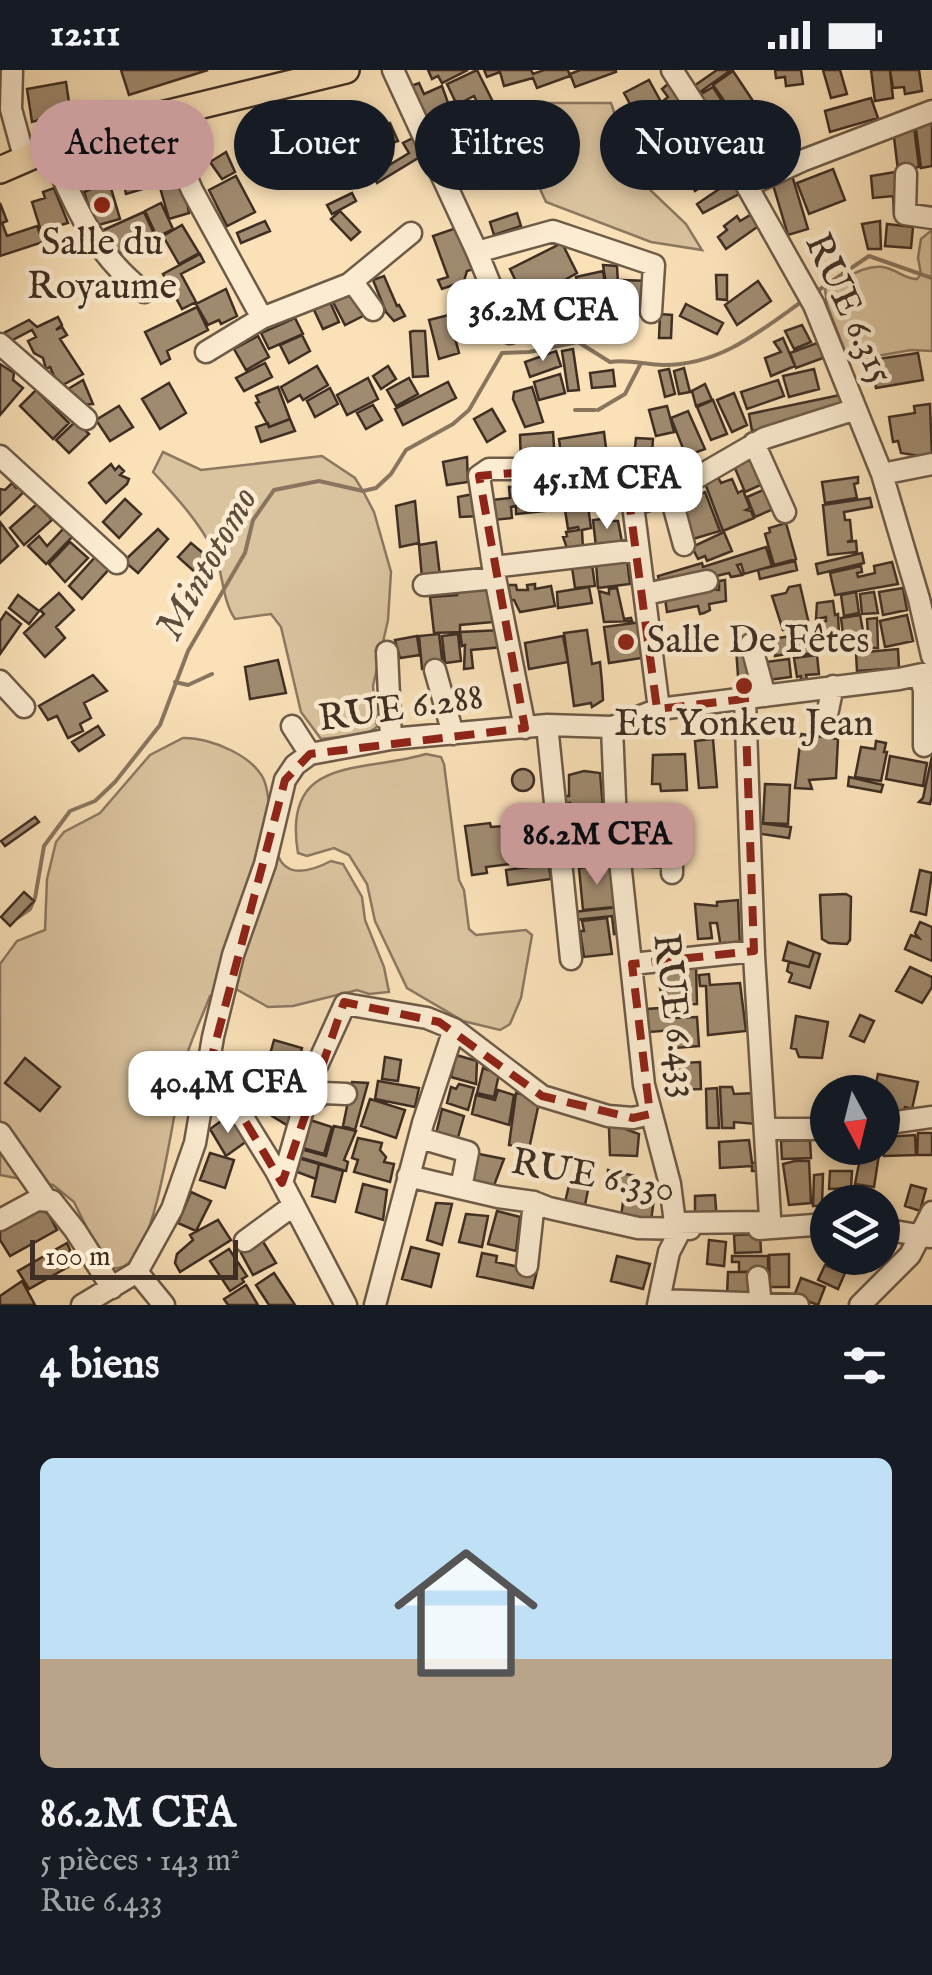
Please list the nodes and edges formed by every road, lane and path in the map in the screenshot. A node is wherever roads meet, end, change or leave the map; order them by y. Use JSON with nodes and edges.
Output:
{"nodes":[{"id":1,"x":12,"y":70,"type":"edge"},
{"id":2,"x":346,"y":70,"type":"edge"},
{"id":3,"x":392,"y":70,"type":"edge"},
{"id":4,"x":672,"y":70,"type":"edge"},
{"id":5,"x":691,"y":100,"type":"edge"},
{"id":6,"x":214,"y":101,"type":"edge"},
{"id":7,"x":932,"y":111,"type":"edge"},
{"id":8,"x":30,"y":155,"type":"edge"},
{"id":9,"x":24,"y":157,"type":"junction"},
{"id":10,"x":801,"y":164,"type":"edge"},
{"id":11,"x":0,"y":170,"type":"edge"},
{"id":12,"x":906,"y":174,"type":"dead end"},
{"id":13,"x":69,"y":190,"type":"edge"},
{"id":14,"x":192,"y":190,"type":"edge"},
{"id":15,"x":749,"y":190,"type":"edge"},
{"id":16,"x":932,"y":218,"type":"edge"},
{"id":17,"x":411,"y":233,"type":"dead end"},
{"id":18,"x":476,"y":252,"type":"junction"},
{"id":19,"x":349,"y":284,"type":"junction"},
{"id":20,"x":144,"y":292,"type":"dead end"},
{"id":21,"x":372,"y":310,"type":"dead end"},
{"id":22,"x":651,"y":312,"type":"dead end"},
{"id":23,"x":262,"y":318,"type":"junction"},
{"id":24,"x":510,"y":333,"type":"dead end"},
{"id":25,"x":0,"y":344,"type":"edge"},
{"id":26,"x":206,"y":352,"type":"dead end"},
{"id":27,"x":856,"y":409,"type":"junction"},
{"id":28,"x":86,"y":419,"type":"dead end"},
{"id":29,"x":754,"y":444,"type":"junction"},
{"id":30,"x":932,"y":464,"type":"edge"},
{"id":31,"x":3,"y":467,"type":"edge"},
{"id":32,"x":882,"y":474,"type":"junction"},
{"id":33,"x":670,"y":493,"type":"junction"},
{"id":34,"x":633,"y":505,"type":"junction"},
{"id":35,"x":785,"y":512,"type":"dead end"},
{"id":36,"x":684,"y":545,"type":"dead end"},
{"id":37,"x":638,"y":550,"type":"junction"},
{"id":38,"x":117,"y":563,"type":"dead end"},
{"id":39,"x":494,"y":573,"type":"junction"},
{"id":40,"x":707,"y":581,"type":"dead end"},
{"id":41,"x":424,"y":585,"type":"dead end"},
{"id":42,"x":646,"y":594,"type":"junction"},
{"id":43,"x":751,"y":644,"type":"dead end"},
{"id":44,"x":386,"y":652,"type":"dead end"},
{"id":45,"x":932,"y":656,"type":"edge"},
{"id":46,"x":435,"y":670,"type":"dead end"},
{"id":47,"x":926,"y":674,"type":"edge"},
{"id":48,"x":0,"y":681,"type":"edge"},
{"id":49,"x":834,"y":686,"type":"junction"},
{"id":50,"x":755,"y":698,"type":"junction"},
{"id":51,"x":24,"y":707,"type":"dead end"},
{"id":52,"x":659,"y":709,"type":"junction"},
{"id":53,"x":826,"y":715,"type":"dead end"},
{"id":54,"x":547,"y":725,"type":"junction"},
{"id":55,"x":292,"y":726,"type":"dead end"},
{"id":56,"x":612,"y":727,"type":"junction"},
{"id":57,"x":525,"y":728,"type":"junction"},
{"id":58,"x":453,"y":734,"type":"junction"},
{"id":59,"x":391,"y":739,"type":"junction"},
{"id":60,"x":924,"y":746,"type":"dead end"},
{"id":61,"x":310,"y":754,"type":"junction"},
{"id":62,"x":620,"y":854,"type":"junction"},
{"id":63,"x":672,"y":874,"type":"dead end"},
{"id":64,"x":754,"y":950,"type":"junction"},
{"id":65,"x":571,"y":959,"type":"dead end"},
{"id":66,"x":632,"y":964,"type":"junction"},
{"id":67,"x":454,"y":1028,"type":"junction"},
{"id":68,"x":204,"y":1090,"type":"junction"},
{"id":69,"x":346,"y":1094,"type":"dead end"},
{"id":70,"x":304,"y":1106,"type":"junction"},
{"id":71,"x":650,"y":1114,"type":"junction"},
{"id":72,"x":932,"y":1117,"type":"edge"},
{"id":73,"x":900,"y":1121,"type":"edge"},
{"id":74,"x":766,"y":1129,"type":"junction"},
{"id":75,"x":810,"y":1129,"type":"edge"},
{"id":76,"x":0,"y":1133,"type":"edge"},
{"id":77,"x":420,"y":1138,"type":"junction"},
{"id":78,"x":408,"y":1176,"type":"junction"},
{"id":79,"x":282,"y":1184,"type":"junction"},
{"id":80,"x":460,"y":1188,"type":"junction"},
{"id":81,"x":46,"y":1198,"type":"junction"},
{"id":82,"x":534,"y":1202,"type":"junction"},
{"id":83,"x":294,"y":1205,"type":"junction"},
{"id":84,"x":932,"y":1212,"type":"edge"},
{"id":85,"x":0,"y":1220,"type":"edge"},
{"id":86,"x":810,"y":1225,"type":"edge"},
{"id":87,"x":678,"y":1226,"type":"junction"},
{"id":88,"x":900,"y":1233,"type":"edge"},
{"id":89,"x":929,"y":1239,"type":"edge"},
{"id":90,"x":245,"y":1241,"type":"dead end"},
{"id":91,"x":528,"y":1266,"type":"dead end"},
{"id":92,"x":137,"y":1272,"type":"junction"},
{"id":93,"x":758,"y":1277,"type":"dead end"},
{"id":94,"x":112,"y":1288,"type":"junction"},
{"id":95,"x":659,"y":1302,"type":"edge"},
{"id":96,"x":762,"y":1304,"type":"edge"},
{"id":97,"x":82,"y":1305,"type":"edge"},
{"id":98,"x":164,"y":1305,"type":"edge"},
{"id":99,"x":346,"y":1305,"type":"edge"},
{"id":100,"x":375,"y":1305,"type":"edge"},
{"id":101,"x":798,"y":1305,"type":"edge"},
{"id":102,"x":860,"y":1305,"type":"edge"}],
"edges":[{"from":1,"to":9,"type":"street"},
{"from":2,"to":6,"type":"main road"},
{"from":3,"to":18,"type":"street"},
{"from":4,"to":5,"type":"street","name":"RUE 6.315"},
{"from":7,"to":10,"type":"street"},
{"from":8,"to":9,"type":"main road"},
{"from":9,"to":11,"type":"main road"},
{"from":12,"to":16,"type":"street"},
{"from":13,"to":20,"type":"street"},
{"from":14,"to":23,"type":"street"},
{"from":15,"to":27,"type":"street","name":"RUE 6.315"},
{"from":17,"to":19,"type":"street"},
{"from":18,"to":22,"type":"street"},
{"from":18,"to":24,"type":"street"},
{"from":19,"to":21,"type":"street"},
{"from":19,"to":23,"type":"street"},
{"from":23,"to":26,"type":"street"},
{"from":25,"to":28,"type":"street"},
{"from":27,"to":29,"type":"street"},
{"from":27,"to":32,"type":"street","name":"RUE 6.315"},
{"from":29,"to":33,"type":"street"},
{"from":29,"to":35,"type":"street"},
{"from":30,"to":32,"type":"street"},
{"from":31,"to":38,"type":"street"},
{"from":32,"to":45,"type":"street","name":"RUE 6.315"},
{"from":33,"to":34,"type":"street"},
{"from":33,"to":36,"type":"street"},
{"from":34,"to":37,"type":"street"},
{"from":34,"to":39,"type":"street"},
{"from":37,"to":39,"type":"street"},
{"from":37,"to":42,"type":"street"},
{"from":39,"to":41,"type":"street"},
{"from":39,"to":57,"type":"street"},
{"from":40,"to":42,"type":"street"},
{"from":42,"to":52,"type":"street"},
{"from":43,"to":50,"type":"street"},
{"from":44,"to":59,"type":"street"},
{"from":46,"to":58,"type":"street"},
{"from":47,"to":49,"type":"street","name":"RUE 6.288"},
{"from":47,"to":60,"type":"street"},
{"from":48,"to":51,"type":"street"},
{"from":49,"to":50,"type":"street","name":"RUE 6.288"},
{"from":49,"to":53,"type":"street"},
{"from":50,"to":52,"type":"street","name":"RUE 6.288"},
{"from":50,"to":64,"type":"street"},
{"from":52,"to":56,"type":"street","name":"RUE 6.288"},
{"from":54,"to":56,"type":"street","name":"RUE 6.288"},
{"from":54,"to":57,"type":"street","name":"RUE 6.288"},
{"from":54,"to":65,"type":"street"},
{"from":55,"to":61,"type":"street"},
{"from":56,"to":62,"type":"street","name":"RUE 6.433"},
{"from":57,"to":58,"type":"street","name":"RUE 6.288"},
{"from":58,"to":59,"type":"street","name":"RUE 6.288"},
{"from":59,"to":61,"type":"street","name":"RUE 6.288"},
{"from":61,"to":68,"type":"street","name":"RUE 6.288"},
{"from":62,"to":63,"type":"street"},
{"from":62,"to":66,"type":"street","name":"RUE 6.433"},
{"from":64,"to":66,"type":"street"},
{"from":64,"to":74,"type":"street"},
{"from":66,"to":71,"type":"street","name":"RUE 6.433"},
{"from":67,"to":70,"type":"street"},
{"from":67,"to":71,"type":"street"},
{"from":67,"to":77,"type":"street"},
{"from":68,"to":79,"type":"street"},
{"from":68,"to":92,"type":"street","name":"RUE 6.288"},
{"from":69,"to":70,"type":"street"},
{"from":70,"to":79,"type":"street"},
{"from":71,"to":87,"type":"street","name":"RUE 6.433"},
{"from":72,"to":73,"type":"street"},
{"from":74,"to":75,"type":"street"},
{"from":74,"to":87,"type":"street"},
{"from":76,"to":81,"type":"street"},
{"from":77,"to":78,"type":"street"},
{"from":77,"to":80,"type":"street"},
{"from":78,"to":80,"type":"street","name":"RUE 6.330"},
{"from":78,"to":100,"type":"street"},
{"from":79,"to":83,"type":"street"},
{"from":80,"to":82,"type":"street","name":"RUE 6.330"},
{"from":81,"to":85,"type":"street"},
{"from":81,"to":94,"type":"street"},
{"from":82,"to":87,"type":"street","name":"RUE 6.330"},
{"from":82,"to":91,"type":"street"},
{"from":83,"to":90,"type":"street"},
{"from":83,"to":99,"type":"street"},
{"from":84,"to":89,"type":"street"},
{"from":86,"to":87,"type":"street","name":"RUE 6.330"},
{"from":87,"to":95,"type":"street","name":"RUE 6.433"},
{"from":88,"to":89,"type":"street"},
{"from":89,"to":102,"type":"street"},
{"from":92,"to":94,"type":"street","name":"RUE 6.288"},
{"from":92,"to":98,"type":"street"},
{"from":93,"to":96,"type":"street"},
{"from":94,"to":97,"type":"street","name":"RUE 6.288"},
{"from":95,"to":96,"type":"street"},
{"from":96,"to":101,"type":"street"}]}
